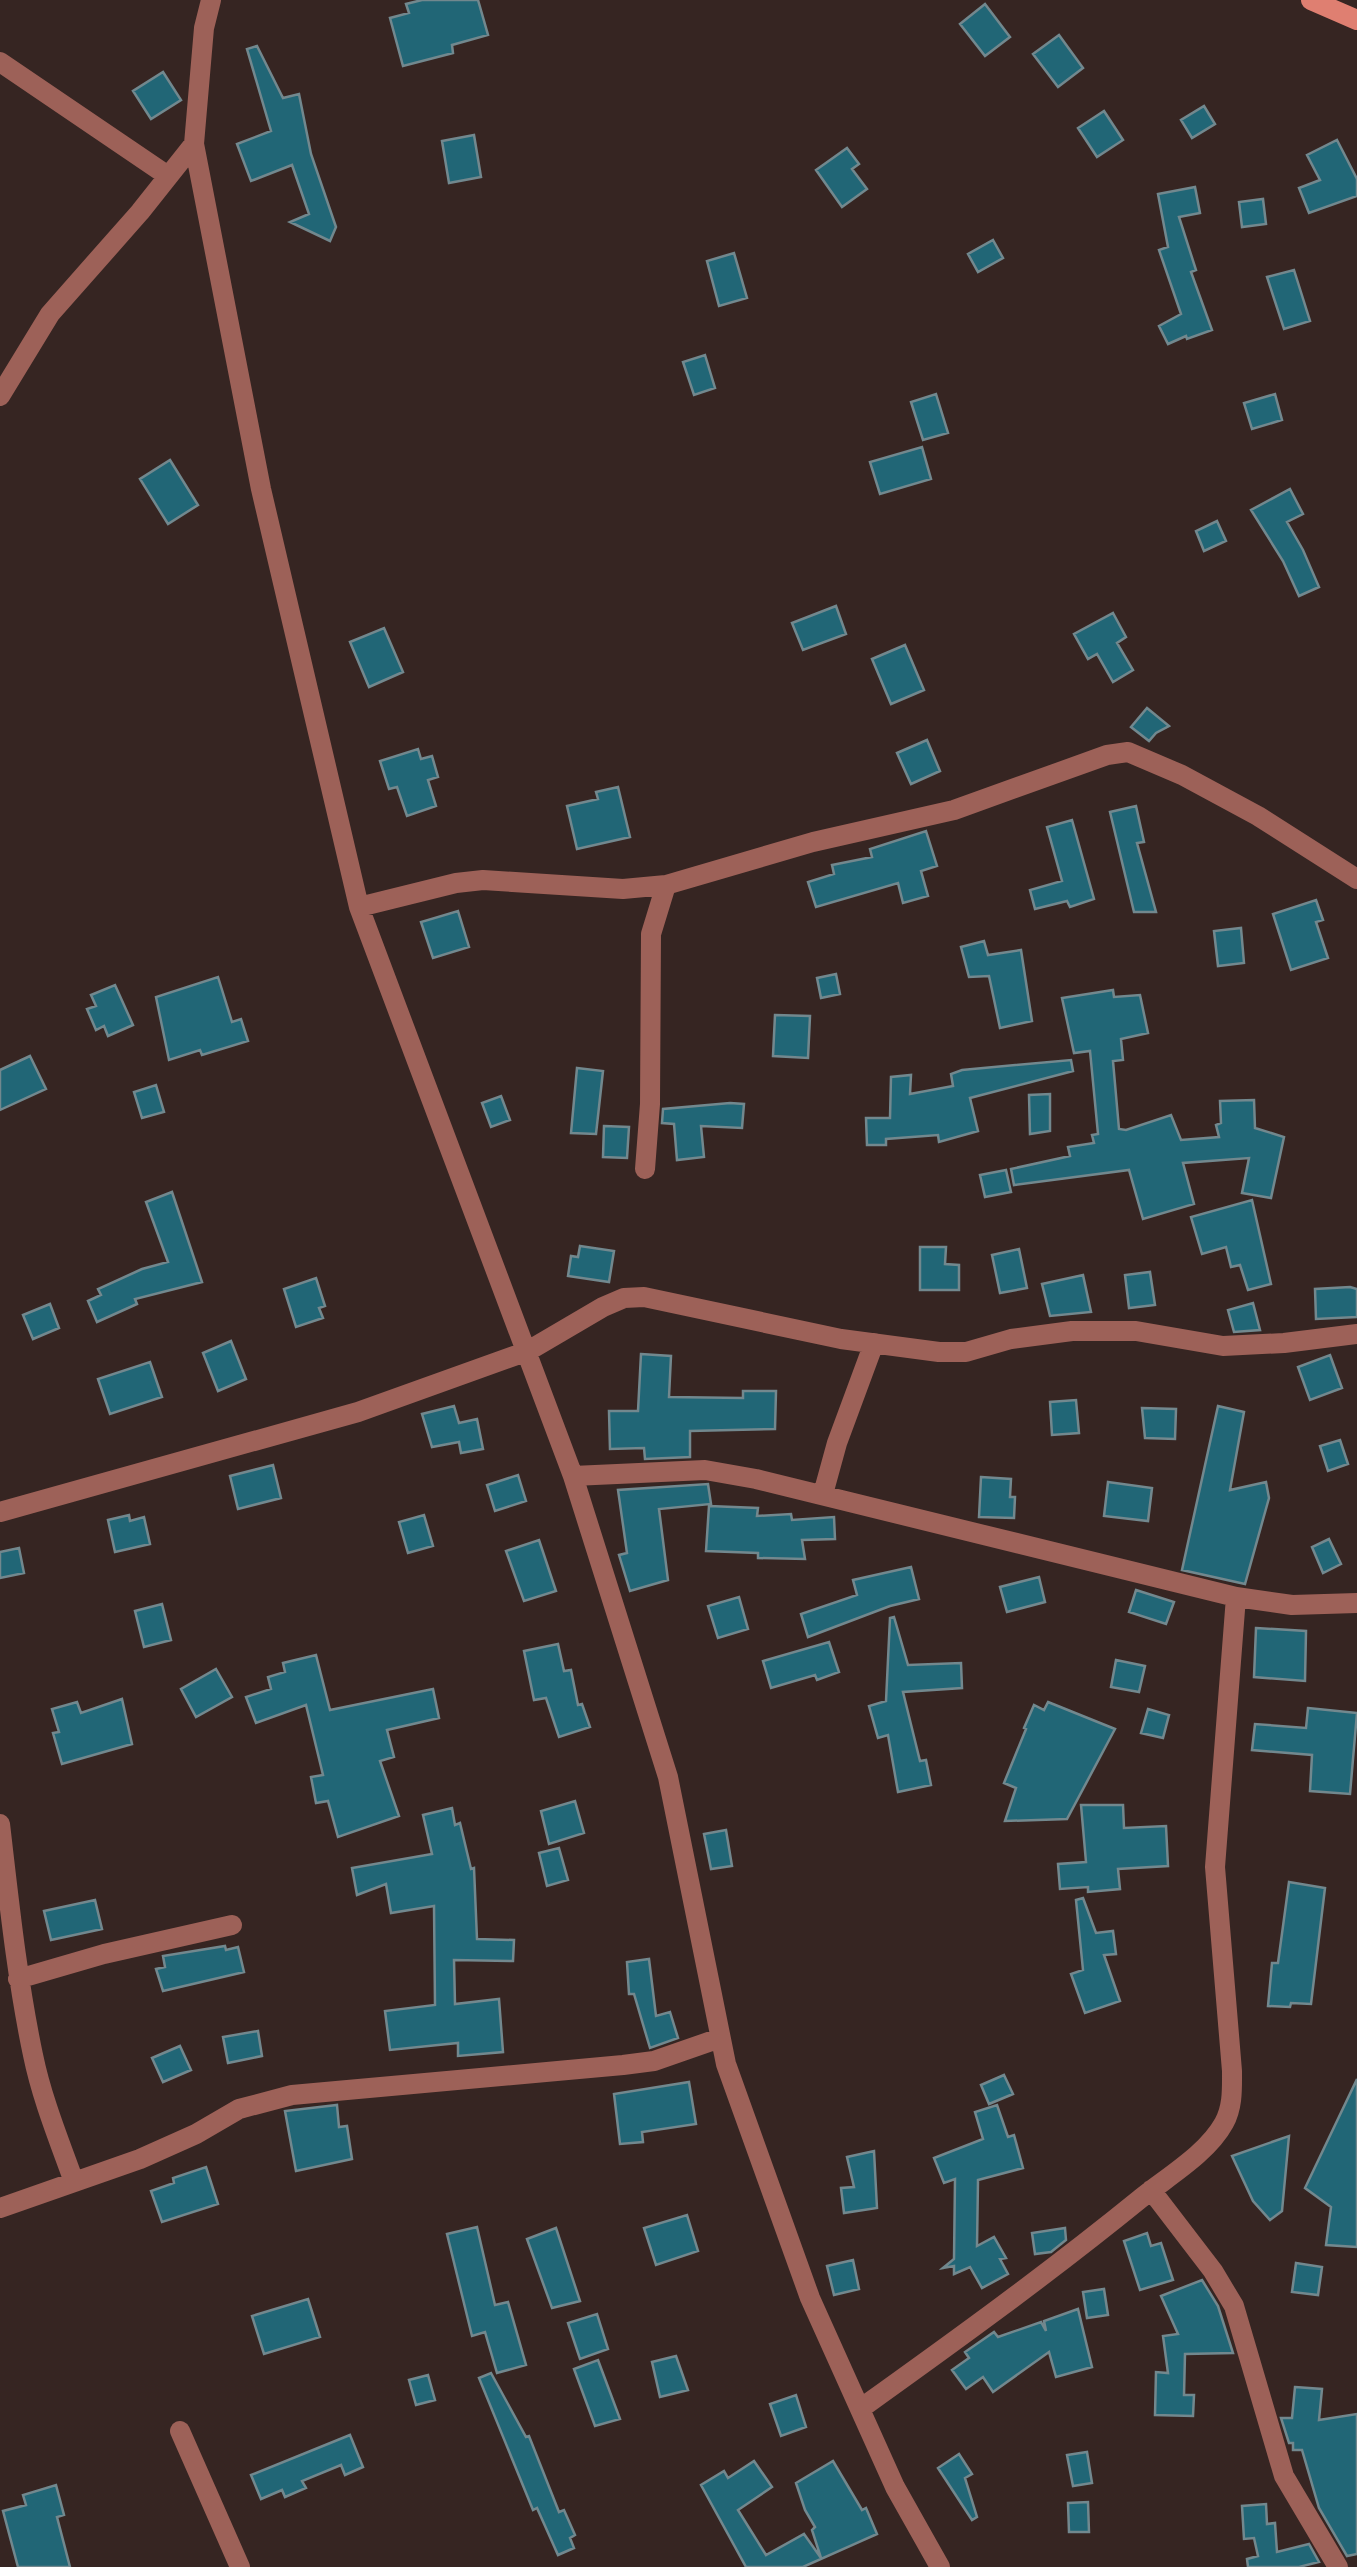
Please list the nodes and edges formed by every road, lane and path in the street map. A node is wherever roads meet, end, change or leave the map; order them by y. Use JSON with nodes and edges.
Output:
{"nodes":[{"id":1,"x":211,"y":0,"type":"edge"},
{"id":2,"x":1311,"y":0,"type":"edge"},
{"id":3,"x":1357,"y":20,"type":"edge"},
{"id":4,"x":0,"y":62,"type":"edge"},
{"id":5,"x":194,"y":144,"type":"junction"},
{"id":6,"x":168,"y":176,"type":"junction"},
{"id":7,"x":0,"y":396,"type":"edge"},
{"id":8,"x":1357,"y":879,"type":"edge"},
{"id":9,"x":666,"y":885,"type":"junction"},
{"id":10,"x":360,"y":907,"type":"junction"},
{"id":11,"x":645,"y":1169,"type":"dead end"},
{"id":12,"x":1357,"y":1334,"type":"edge"},
{"id":13,"x":874,"y":1343,"type":"junction"},
{"id":14,"x":528,"y":1351,"type":"junction"},
{"id":15,"x":573,"y":1476,"type":"junction"},
{"id":16,"x":823,"y":1494,"type":"junction"},
{"id":17,"x":0,"y":1512,"type":"edge"},
{"id":18,"x":1236,"y":1597,"type":"junction"},
{"id":19,"x":1357,"y":1604,"type":"edge"},
{"id":20,"x":0,"y":1824,"type":"edge"},
{"id":21,"x":232,"y":1925,"type":"dead end"},
{"id":22,"x":18,"y":1979,"type":"junction"},
{"id":23,"x":720,"y":2038,"type":"junction"},
{"id":24,"x":74,"y":2182,"type":"junction"},
{"id":25,"x":1151,"y":2190,"type":"junction"},
{"id":26,"x":0,"y":2208,"type":"edge"},
{"id":27,"x":860,"y":2409,"type":"junction"},
{"id":28,"x":180,"y":2432,"type":"dead end"},
{"id":29,"x":240,"y":2567,"type":"edge"},
{"id":30,"x":940,"y":2567,"type":"edge"},
{"id":31,"x":1338,"y":2567,"type":"edge"}],
"edges":[{"from":1,"to":5,"type":"street"},
{"from":2,"to":3,"type":"street"},
{"from":4,"to":6,"type":"street"},
{"from":5,"to":6,"type":"street"},
{"from":5,"to":10,"type":"street"},
{"from":6,"to":7,"type":"street"},
{"from":8,"to":9,"type":"street"},
{"from":9,"to":10,"type":"street"},
{"from":9,"to":11,"type":"street"},
{"from":10,"to":14,"type":"street"},
{"from":12,"to":13,"type":"street"},
{"from":13,"to":14,"type":"street"},
{"from":13,"to":16,"type":"street"},
{"from":14,"to":15,"type":"street"},
{"from":14,"to":17,"type":"street"},
{"from":15,"to":16,"type":"street"},
{"from":15,"to":23,"type":"street"},
{"from":16,"to":18,"type":"street"},
{"from":18,"to":19,"type":"street"},
{"from":18,"to":25,"type":"street"},
{"from":20,"to":22,"type":"street"},
{"from":21,"to":22,"type":"street"},
{"from":22,"to":24,"type":"street"},
{"from":23,"to":24,"type":"street"},
{"from":23,"to":27,"type":"street"},
{"from":24,"to":26,"type":"street"},
{"from":25,"to":27,"type":"street"},
{"from":25,"to":31,"type":"street"},
{"from":27,"to":30,"type":"street"},
{"from":28,"to":29,"type":"street"}]}
